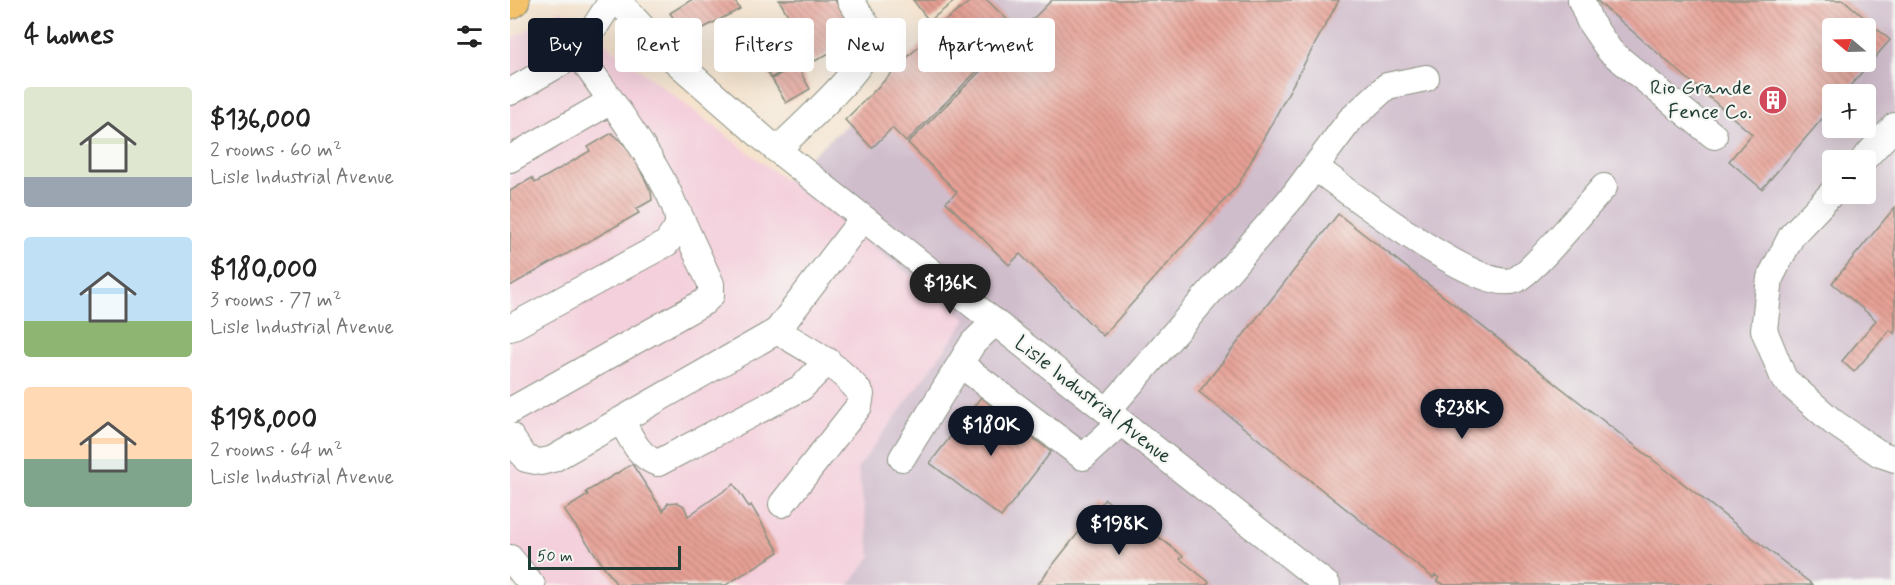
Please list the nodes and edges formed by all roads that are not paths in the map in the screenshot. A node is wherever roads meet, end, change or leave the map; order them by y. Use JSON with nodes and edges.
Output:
{"nodes":[{"id":1,"x":850,"y":0,"type":"edge"},
{"id":2,"x":1581,"y":0,"type":"edge"},
{"id":3,"x":622,"y":2,"type":"edge"},
{"id":4,"x":603,"y":24,"type":"edge"},
{"id":5,"x":545,"y":72,"type":"edge"},
{"id":6,"x":591,"y":72,"type":"edge"},
{"id":7,"x":1426,"y":78,"type":"dead end"},
{"id":8,"x":510,"y":92,"type":"edge"},
{"id":9,"x":610,"y":101,"type":"junction"},
{"id":10,"x":1895,"y":126,"type":"edge"},
{"id":11,"x":1714,"y":136,"type":"dead end"},
{"id":12,"x":777,"y":150,"type":"junction"},
{"id":13,"x":1872,"y":150,"type":"edge"},
{"id":14,"x":510,"y":159,"type":"edge"},
{"id":15,"x":1315,"y":167,"type":"junction"},
{"id":16,"x":1604,"y":187,"type":"dead end"},
{"id":17,"x":1822,"y":204,"type":"edge"},
{"id":18,"x":677,"y":210,"type":"junction"},
{"id":19,"x":863,"y":218,"type":"junction"},
{"id":20,"x":995,"y":322,"type":"junction"},
{"id":21,"x":510,"y":328,"type":"edge"},
{"id":22,"x":777,"y":331,"type":"junction"},
{"id":23,"x":828,"y":362,"type":"junction"},
{"id":24,"x":960,"y":364,"type":"junction"},
{"id":25,"x":510,"y":411,"type":"edge"},
{"id":26,"x":1114,"y":416,"type":"junction"},
{"id":27,"x":621,"y":420,"type":"junction"},
{"id":28,"x":510,"y":436,"type":"edge"},
{"id":29,"x":902,"y":458,"type":"dead end"},
{"id":30,"x":1895,"y":459,"type":"edge"},
{"id":31,"x":782,"y":504,"type":"dead end"},
{"id":32,"x":510,"y":558,"type":"edge"},
{"id":33,"x":1319,"y":583,"type":"edge"},
{"id":34,"x":532,"y":585,"type":"edge"}],
"edges":[{"from":1,"to":12,"type":"street"},
{"from":2,"to":11,"type":"street"},
{"from":3,"to":4,"type":"street"},
{"from":3,"to":12,"type":"street","name":"Lisle Industrial Avenue"},
{"from":5,"to":8,"type":"street"},
{"from":6,"to":9,"type":"street"},
{"from":7,"to":15,"type":"street"},
{"from":9,"to":14,"type":"street"},
{"from":9,"to":18,"type":"street"},
{"from":10,"to":13,"type":"street"},
{"from":12,"to":19,"type":"street","name":"Lisle Industrial Avenue"},
{"from":15,"to":16,"type":"street"},
{"from":15,"to":26,"type":"street"},
{"from":17,"to":30,"type":"street"},
{"from":18,"to":21,"type":"street"},
{"from":18,"to":25,"type":"street"},
{"from":19,"to":20,"type":"street","name":"Lisle Industrial Avenue"},
{"from":19,"to":22,"type":"street"},
{"from":20,"to":24,"type":"street"},
{"from":20,"to":26,"type":"street","name":"Lisle Industrial Avenue"},
{"from":22,"to":23,"type":"street"},
{"from":22,"to":27,"type":"street"},
{"from":23,"to":27,"type":"street"},
{"from":23,"to":31,"type":"street"},
{"from":24,"to":26,"type":"street"},
{"from":24,"to":29,"type":"street"},
{"from":26,"to":33,"type":"street","name":"Lisle Industrial Avenue"},
{"from":27,"to":28,"type":"street"},
{"from":32,"to":34,"type":"street"}]}
